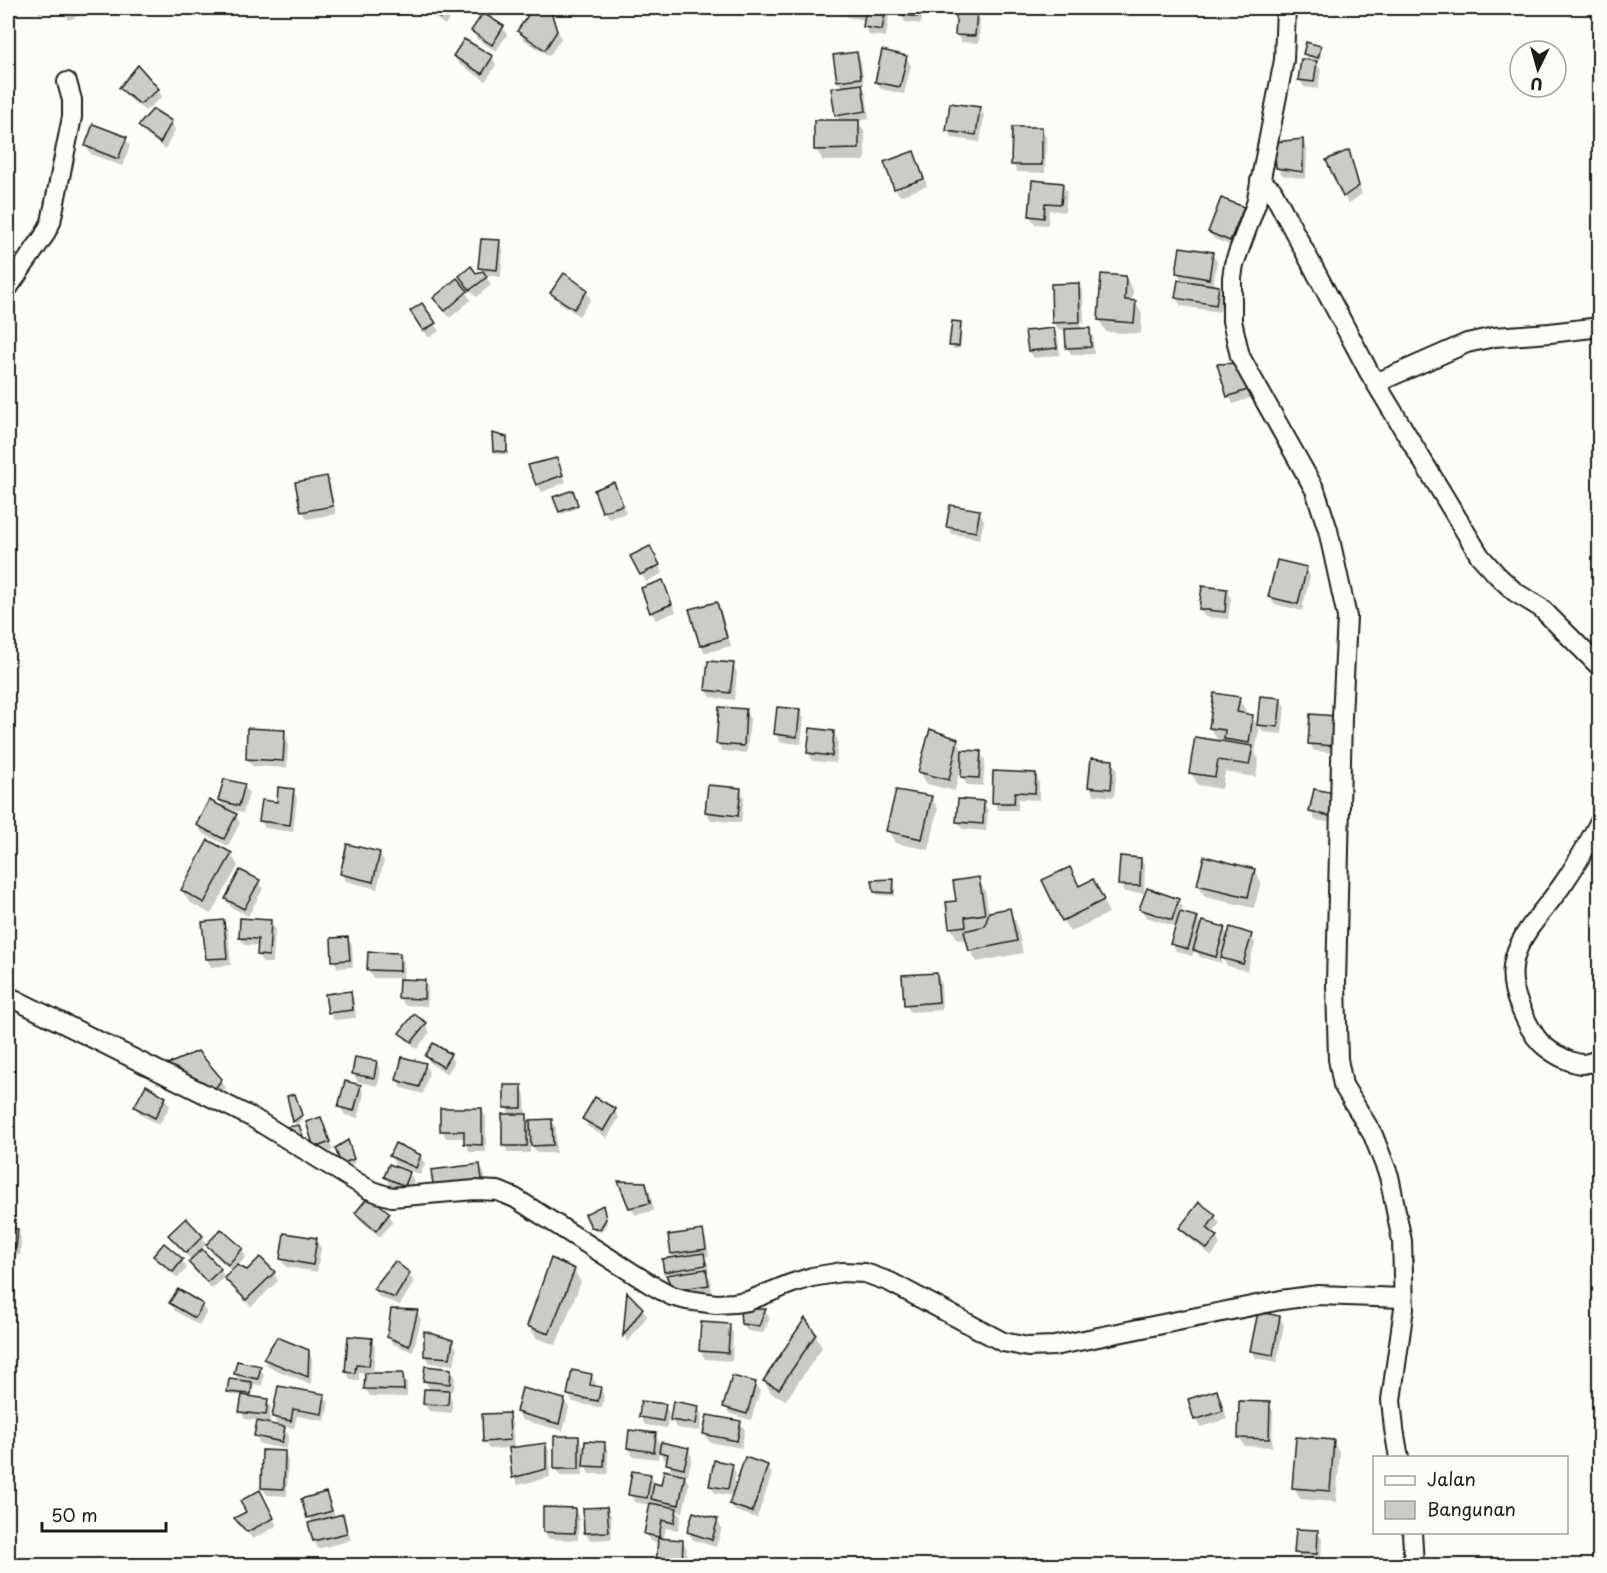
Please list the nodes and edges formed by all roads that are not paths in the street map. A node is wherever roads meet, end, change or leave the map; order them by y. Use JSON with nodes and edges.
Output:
{"nodes":[{"id":1,"x":1286,"y":8,"type":"edge"},
{"id":2,"x":67,"y":82,"type":"dead end"},
{"id":3,"x":1260,"y":181,"type":"junction"},
{"id":4,"x":8,"y":288,"type":"edge"},
{"id":5,"x":1599,"y":327,"type":"edge"},
{"id":6,"x":1376,"y":383,"type":"junction"},
{"id":7,"x":1599,"y":667,"type":"edge"},
{"id":8,"x":1599,"y":821,"type":"edge"},
{"id":9,"x":8,"y":996,"type":"edge"},
{"id":10,"x":1599,"y":1059,"type":"edge"},
{"id":11,"x":1403,"y":1298,"type":"junction"},
{"id":12,"x":1399,"y":1456,"type":"edge"},
{"id":13,"x":1412,"y":1534,"type":"edge"},
{"id":14,"x":1414,"y":1566,"type":"edge"}],
"edges":[{"from":1,"to":3,"type":"street"},
{"from":2,"to":4,"type":"street"},
{"from":3,"to":6,"type":"street"},
{"from":3,"to":11,"type":"street"},
{"from":5,"to":6,"type":"street"},
{"from":6,"to":7,"type":"street"},
{"from":8,"to":10,"type":"street"},
{"from":9,"to":11,"type":"street"},
{"from":11,"to":12,"type":"street"},
{"from":13,"to":14,"type":"street"}]}
